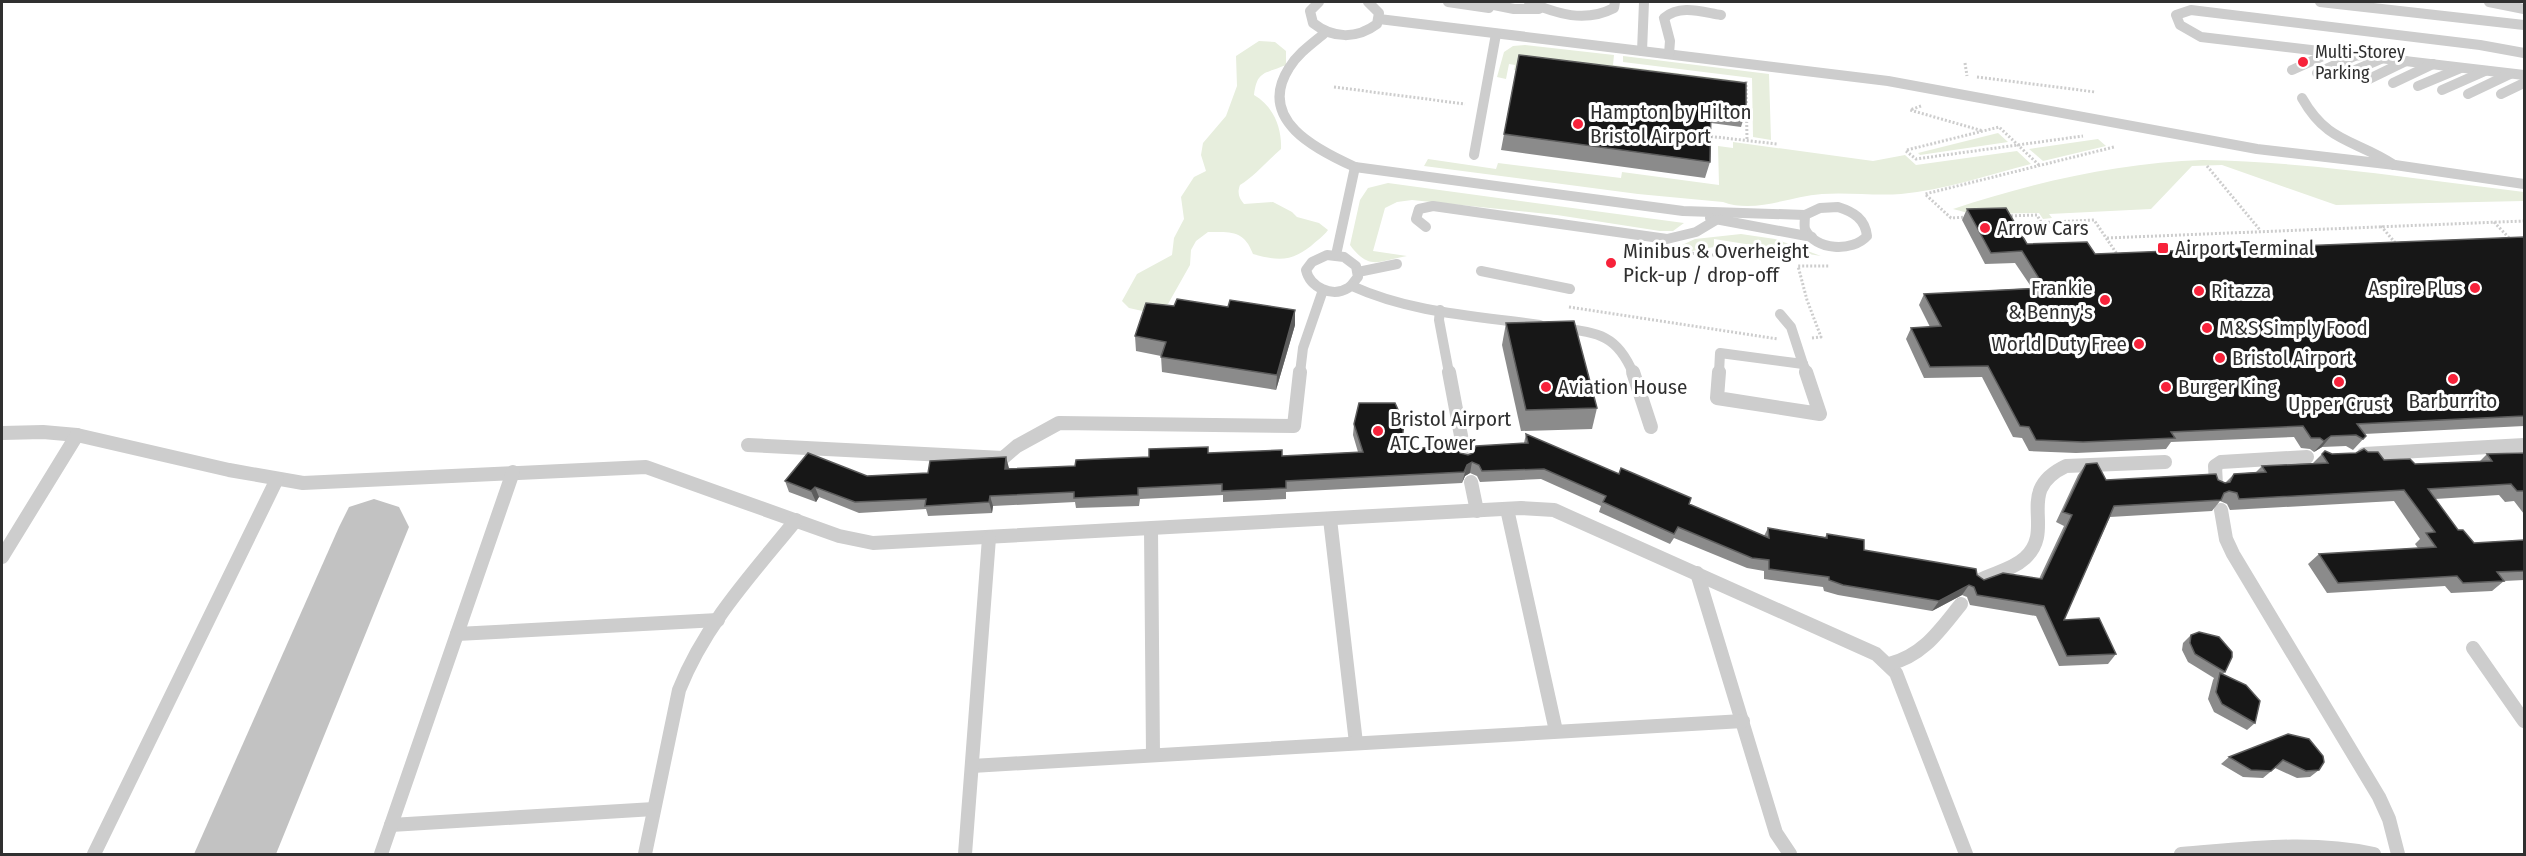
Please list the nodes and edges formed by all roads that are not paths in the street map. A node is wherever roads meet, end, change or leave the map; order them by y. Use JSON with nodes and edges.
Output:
{"nodes":[{"id":1,"x":1319,"y":2,"type":"edge"},
{"id":2,"x":1368,"y":2,"type":"edge"},
{"id":3,"x":1448,"y":2,"type":"edge"},
{"id":4,"x":1479,"y":2,"type":"edge"},
{"id":5,"x":1529,"y":2,"type":"edge"},
{"id":6,"x":1615,"y":2,"type":"edge"},
{"id":7,"x":1644,"y":2,"type":"edge"},
{"id":8,"x":2320,"y":2,"type":"edge"},
{"id":9,"x":2489,"y":2,"type":"edge"},
{"id":10,"x":1514,"y":9,"type":"junction"},
{"id":11,"x":1546,"y":9,"type":"junction"},
{"id":12,"x":2524,"y":9,"type":"edge"},
{"id":13,"x":1721,"y":15,"type":"dead end"},
{"id":14,"x":1379,"y":19,"type":"junction"},
{"id":15,"x":2524,"y":25,"type":"edge"},
{"id":16,"x":1326,"y":32,"type":"junction"},
{"id":17,"x":1496,"y":34,"type":"junction"},
{"id":18,"x":1642,"y":51,"type":"junction"},
{"id":19,"x":2332,"y":52,"type":"junction"},
{"id":20,"x":2524,"y":53,"type":"edge"},
{"id":21,"x":1669,"y":54,"type":"junction"},
{"id":22,"x":2358,"y":55,"type":"junction"},
{"id":23,"x":2383,"y":58,"type":"junction"},
{"id":24,"x":2407,"y":61,"type":"junction"},
{"id":25,"x":2434,"y":64,"type":"junction"},
{"id":26,"x":2463,"y":67,"type":"junction"},
{"id":27,"x":2292,"y":70,"type":"dead end"},
{"id":28,"x":2487,"y":70,"type":"junction"},
{"id":29,"x":2318,"y":73,"type":"dead end"},
{"id":30,"x":2512,"y":73,"type":"junction"},
{"id":31,"x":2524,"y":75,"type":"edge"},
{"id":32,"x":2341,"y":76,"type":"dead end"},
{"id":33,"x":2367,"y":80,"type":"dead end"},
{"id":34,"x":2393,"y":83,"type":"dead end"},
{"id":35,"x":2524,"y":83,"type":"edge"},
{"id":36,"x":2418,"y":86,"type":"dead end"},
{"id":37,"x":2442,"y":90,"type":"dead end"},
{"id":38,"x":2468,"y":94,"type":"dead end"},
{"id":39,"x":2501,"y":94,"type":"dead end"},
{"id":40,"x":2302,"y":98,"type":"dead end"},
{"id":41,"x":1474,"y":155,"type":"dead end"},
{"id":42,"x":2395,"y":165,"type":"junction"},
{"id":43,"x":1355,"y":167,"type":"junction"},
{"id":44,"x":2524,"y":184,"type":"edge"},
{"id":45,"x":1683,"y":211,"type":"junction"},
{"id":46,"x":1805,"y":215,"type":"junction"},
{"id":47,"x":1716,"y":220,"type":"junction"},
{"id":48,"x":1426,"y":227,"type":"dead end"},
{"id":49,"x":1812,"y":237,"type":"junction"},
{"id":50,"x":1336,"y":255,"type":"junction"},
{"id":51,"x":1397,"y":264,"type":"dead end"},
{"id":52,"x":1481,"y":270,"type":"dead end"},
{"id":53,"x":1358,"y":272,"type":"junction"},
{"id":54,"x":1352,"y":286,"type":"junction"},
{"id":55,"x":1570,"y":289,"type":"dead end"},
{"id":56,"x":1323,"y":290,"type":"junction"},
{"id":57,"x":1440,"y":310,"type":"junction"},
{"id":58,"x":1780,"y":314,"type":"dead end"},
{"id":59,"x":1804,"y":364,"type":"junction"},
{"id":60,"x":1651,"y":427,"type":"dead end"},
{"id":61,"x":2,"y":433,"type":"edge"},
{"id":62,"x":77,"y":435,"type":"junction"},
{"id":63,"x":748,"y":445,"type":"dead end"},
{"id":64,"x":2524,"y":445,"type":"edge"},
{"id":65,"x":2361,"y":454,"type":"edge"},
{"id":66,"x":1465,"y":457,"type":"edge"},
{"id":67,"x":2307,"y":457,"type":"dead end"},
{"id":68,"x":2165,"y":462,"type":"dead end"},
{"id":69,"x":513,"y":472,"type":"junction"},
{"id":70,"x":277,"y":479,"type":"junction"},
{"id":71,"x":1471,"y":482,"type":"dead end"},
{"id":72,"x":2216,"y":485,"type":"edge"},
{"id":73,"x":1507,"y":509,"type":"junction"},
{"id":74,"x":2221,"y":510,"type":"edge"},
{"id":75,"x":1478,"y":511,"type":"junction"},
{"id":76,"x":1330,"y":519,"type":"junction"},
{"id":77,"x":796,"y":520,"type":"junction"},
{"id":78,"x":1151,"y":529,"type":"junction"},
{"id":79,"x":989,"y":538,"type":"junction"},
{"id":80,"x":2,"y":557,"type":"edge"},
{"id":81,"x":1697,"y":573,"type":"junction"},
{"id":82,"x":1978,"y":580,"type":"edge"},
{"id":83,"x":1961,"y":604,"type":"edge"},
{"id":84,"x":718,"y":620,"type":"junction"},
{"id":85,"x":457,"y":634,"type":"junction"},
{"id":86,"x":2473,"y":648,"type":"dead end"},
{"id":87,"x":1889,"y":664,"type":"junction"},
{"id":88,"x":1743,"y":722,"type":"junction"},
{"id":89,"x":2524,"y":722,"type":"edge"},
{"id":90,"x":1556,"y":731,"type":"junction"},
{"id":91,"x":1356,"y":743,"type":"junction"},
{"id":92,"x":1154,"y":755,"type":"junction"},
{"id":93,"x":972,"y":766,"type":"junction"},
{"id":94,"x":654,"y":809,"type":"junction"},
{"id":95,"x":391,"y":825,"type":"junction"},
{"id":96,"x":94,"y":855,"type":"edge"},
{"id":97,"x":381,"y":855,"type":"edge"},
{"id":98,"x":645,"y":855,"type":"edge"},
{"id":99,"x":965,"y":855,"type":"edge"},
{"id":100,"x":1790,"y":855,"type":"edge"},
{"id":101,"x":1966,"y":855,"type":"edge"},
{"id":102,"x":2181,"y":855,"type":"edge"},
{"id":103,"x":2374,"y":855,"type":"edge"},
{"id":104,"x":2398,"y":855,"type":"edge"}],
"edges":[{"from":1,"to":16,"type":"lane"},
{"from":2,"to":14,"type":"lane"},
{"from":3,"to":10,"type":"lane"},
{"from":4,"to":10,"type":"lane"},
{"from":5,"to":11,"type":"lane"},
{"from":6,"to":11,"type":"lane"},
{"from":7,"to":18,"type":"lane"},
{"from":8,"to":15,"type":"lane"},
{"from":9,"to":12,"type":"lane"},
{"from":10,"to":11,"type":"lane"},
{"from":13,"to":21,"type":"lane"},
{"from":14,"to":16,"type":"lane"},
{"from":14,"to":17,"type":"lane"},
{"from":16,"to":43,"type":"lane"},
{"from":17,"to":18,"type":"lane"},
{"from":17,"to":41,"type":"lane"},
{"from":18,"to":21,"type":"lane"},
{"from":19,"to":20,"type":"lane"},
{"from":19,"to":22,"type":"lane"},
{"from":19,"to":27,"type":"lane"},
{"from":21,"to":42,"type":"lane"},
{"from":22,"to":23,"type":"lane"},
{"from":22,"to":29,"type":"lane"},
{"from":23,"to":24,"type":"lane"},
{"from":23,"to":32,"type":"lane"},
{"from":24,"to":25,"type":"lane"},
{"from":24,"to":33,"type":"lane"},
{"from":25,"to":26,"type":"lane"},
{"from":25,"to":34,"type":"lane"},
{"from":26,"to":28,"type":"lane"},
{"from":26,"to":36,"type":"lane"},
{"from":28,"to":30,"type":"lane"},
{"from":28,"to":37,"type":"lane"},
{"from":30,"to":31,"type":"lane"},
{"from":30,"to":38,"type":"lane"},
{"from":35,"to":39,"type":"lane"},
{"from":40,"to":42,"type":"lane"},
{"from":42,"to":44,"type":"lane"},
{"from":43,"to":45,"type":"lane"},
{"from":43,"to":50,"type":"lane"},
{"from":45,"to":46,"type":"lane"},
{"from":45,"to":47,"type":"lane"},
{"from":46,"to":49,"type":"lane"},
{"from":46,"to":49,"type":"lane"},
{"from":47,"to":48,"type":"lane"},
{"from":47,"to":49,"type":"lane"},
{"from":50,"to":53,"type":"lane"},
{"from":50,"to":56,"type":"lane"},
{"from":51,"to":53,"type":"lane"},
{"from":52,"to":55,"type":"lane"},
{"from":53,"to":54,"type":"lane"},
{"from":54,"to":56,"type":"lane"},
{"from":54,"to":57,"type":"lane"},
{"from":56,"to":63,"type":"lane"},
{"from":57,"to":60,"type":"lane"},
{"from":57,"to":66,"type":"lane"},
{"from":58,"to":59,"type":"lane"},
{"from":59,"to":59,"type":"lane"},
{"from":61,"to":62,"type":"lane"},
{"from":62,"to":70,"type":"lane"},
{"from":62,"to":80,"type":"lane"},
{"from":64,"to":65,"type":"lane"},
{"from":67,"to":72,"type":"lane"},
{"from":68,"to":82,"type":"lane"},
{"from":69,"to":70,"type":"lane"},
{"from":69,"to":77,"type":"lane"},
{"from":69,"to":85,"type":"lane"},
{"from":70,"to":96,"type":"lane"},
{"from":71,"to":75,"type":"lane"},
{"from":73,"to":75,"type":"lane"},
{"from":73,"to":81,"type":"lane"},
{"from":73,"to":90,"type":"lane"},
{"from":74,"to":104,"type":"lane"},
{"from":75,"to":76,"type":"lane"},
{"from":76,"to":78,"type":"lane"},
{"from":76,"to":91,"type":"lane"},
{"from":77,"to":79,"type":"lane"},
{"from":77,"to":84,"type":"lane"},
{"from":78,"to":79,"type":"lane"},
{"from":78,"to":92,"type":"lane"},
{"from":79,"to":93,"type":"lane"},
{"from":81,"to":87,"type":"lane"},
{"from":81,"to":88,"type":"lane"},
{"from":83,"to":87,"type":"lane"},
{"from":84,"to":85,"type":"lane"},
{"from":84,"to":94,"type":"lane"},
{"from":85,"to":95,"type":"lane"},
{"from":86,"to":89,"type":"lane"},
{"from":87,"to":101,"type":"lane"},
{"from":88,"to":90,"type":"lane"},
{"from":88,"to":100,"type":"lane"},
{"from":90,"to":91,"type":"lane"},
{"from":91,"to":92,"type":"lane"},
{"from":92,"to":93,"type":"lane"},
{"from":93,"to":99,"type":"lane"},
{"from":94,"to":95,"type":"lane"},
{"from":94,"to":98,"type":"lane"},
{"from":95,"to":97,"type":"lane"},
{"from":102,"to":103,"type":"lane"}]}
